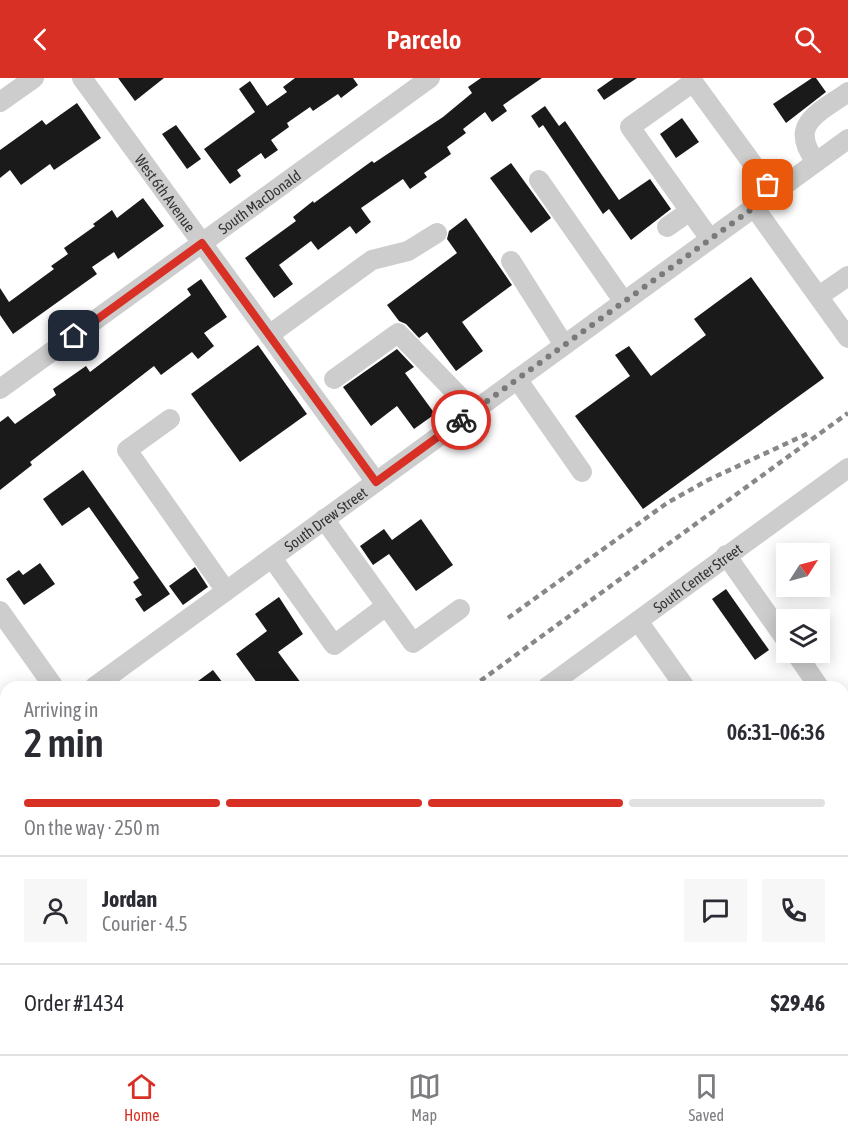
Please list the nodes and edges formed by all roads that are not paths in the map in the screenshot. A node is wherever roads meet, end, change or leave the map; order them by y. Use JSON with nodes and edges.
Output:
{"nodes":[{"id":1,"x":34,"y":78,"type":"edge"},
{"id":2,"x":82,"y":78,"type":"edge"},
{"id":3,"x":430,"y":78,"type":"edge"},
{"id":4,"x":848,"y":92,"type":"edge"},
{"id":5,"x":0,"y":102,"type":"edge"},
{"id":6,"x":848,"y":139,"type":"edge"},
{"id":7,"x":816,"y":162,"type":"junction"},
{"id":8,"x":539,"y":180,"type":"dead end"},
{"id":9,"x":774,"y":193,"type":"junction"},
{"id":10,"x":754,"y":207,"type":"junction"},
{"id":11,"x":690,"y":211,"type":"junction"},
{"id":12,"x":667,"y":227,"type":"dead end"},
{"id":13,"x":437,"y":233,"type":"dead end"},
{"id":14,"x":710,"y":239,"type":"junction"},
{"id":15,"x":202,"y":243,"type":"junction"},
{"id":16,"x":511,"y":261,"type":"dead end"},
{"id":17,"x":848,"y":276,"type":"edge"},
{"id":18,"x":819,"y":296,"type":"junction"},
{"id":19,"x":624,"y":302,"type":"junction"},
{"id":20,"x":269,"y":335,"type":"junction"},
{"id":21,"x":848,"y":338,"type":"edge"},
{"id":22,"x":564,"y":345,"type":"junction"},
{"id":23,"x":334,"y":379,"type":"dead end"},
{"id":24,"x":517,"y":379,"type":"junction"},
{"id":25,"x":0,"y":389,"type":"edge"},
{"id":26,"x":471,"y":413,"type":"junction"},
{"id":27,"x":170,"y":419,"type":"dead end"},
{"id":28,"x":848,"y":468,"type":"edge"},
{"id":29,"x":582,"y":472,"type":"dead end"},
{"id":30,"x":376,"y":482,"type":"junction"},
{"id":31,"x":324,"y":519,"type":"junction"},
{"id":32,"x":726,"y":555,"type":"junction"},
{"id":33,"x":272,"y":558,"type":"junction"},
{"id":34,"x":226,"y":591,"type":"junction"},
{"id":35,"x":386,"y":606,"type":"junction"},
{"id":36,"x":460,"y":609,"type":"dead end"},
{"id":37,"x":0,"y":611,"type":"edge"},
{"id":38,"x":638,"y":621,"type":"junction"},
{"id":39,"x":776,"y":626,"type":"edge"},
{"id":40,"x":803,"y":663,"type":"edge"},
{"id":41,"x":50,"y":681,"type":"edge"},
{"id":42,"x":102,"y":681,"type":"edge"},
{"id":43,"x":557,"y":681,"type":"edge"},
{"id":44,"x":681,"y":681,"type":"edge"},
{"id":45,"x":815,"y":681,"type":"edge"}],
"edges":[{"from":1,"to":5,"type":"street"},
{"from":2,"to":15,"type":"street","name":"West 6th Avenue"},
{"from":3,"to":15,"type":"street","name":"South MacDonald"},
{"from":4,"to":7,"type":"street"},
{"from":6,"to":7,"type":"street","name":"South Drew Street"},
{"from":7,"to":9,"type":"street","name":"South Drew Street"},
{"from":8,"to":19,"type":"street"},
{"from":9,"to":10,"type":"street","name":"South Drew Street"},
{"from":9,"to":11,"type":"street"},
{"from":10,"to":14,"type":"street","name":"South Drew Street"},
{"from":10,"to":18,"type":"street"},
{"from":11,"to":12,"type":"street"},
{"from":11,"to":14,"type":"street"},
{"from":13,"to":20,"type":"street"},
{"from":14,"to":19,"type":"street","name":"South Drew Street"},
{"from":15,"to":20,"type":"street","name":"West 6th Avenue"},
{"from":15,"to":25,"type":"street","name":"South MacDonald"},
{"from":16,"to":22,"type":"street"},
{"from":17,"to":18,"type":"street"},
{"from":18,"to":21,"type":"street"},
{"from":19,"to":22,"type":"street","name":"South Drew Street"},
{"from":20,"to":30,"type":"street","name":"West 6th Avenue"},
{"from":22,"to":24,"type":"street","name":"South Drew Street"},
{"from":23,"to":26,"type":"street"},
{"from":24,"to":26,"type":"street","name":"South Drew Street"},
{"from":24,"to":29,"type":"street"},
{"from":26,"to":30,"type":"street","name":"South Drew Street"},
{"from":27,"to":34,"type":"street"},
{"from":28,"to":32,"type":"street","name":"South Center Street"},
{"from":30,"to":31,"type":"street","name":"South Drew Street"},
{"from":31,"to":33,"type":"street","name":"South Drew Street"},
{"from":31,"to":35,"type":"street"},
{"from":32,"to":38,"type":"street","name":"South Center Street"},
{"from":32,"to":39,"type":"street"},
{"from":33,"to":34,"type":"street","name":"South Drew Street"},
{"from":33,"to":35,"type":"street"},
{"from":34,"to":42,"type":"street","name":"South Drew Street"},
{"from":35,"to":36,"type":"street"},
{"from":37,"to":41,"type":"street"},
{"from":38,"to":43,"type":"street","name":"South Center Street"},
{"from":38,"to":44,"type":"street"},
{"from":40,"to":45,"type":"street"}]}
